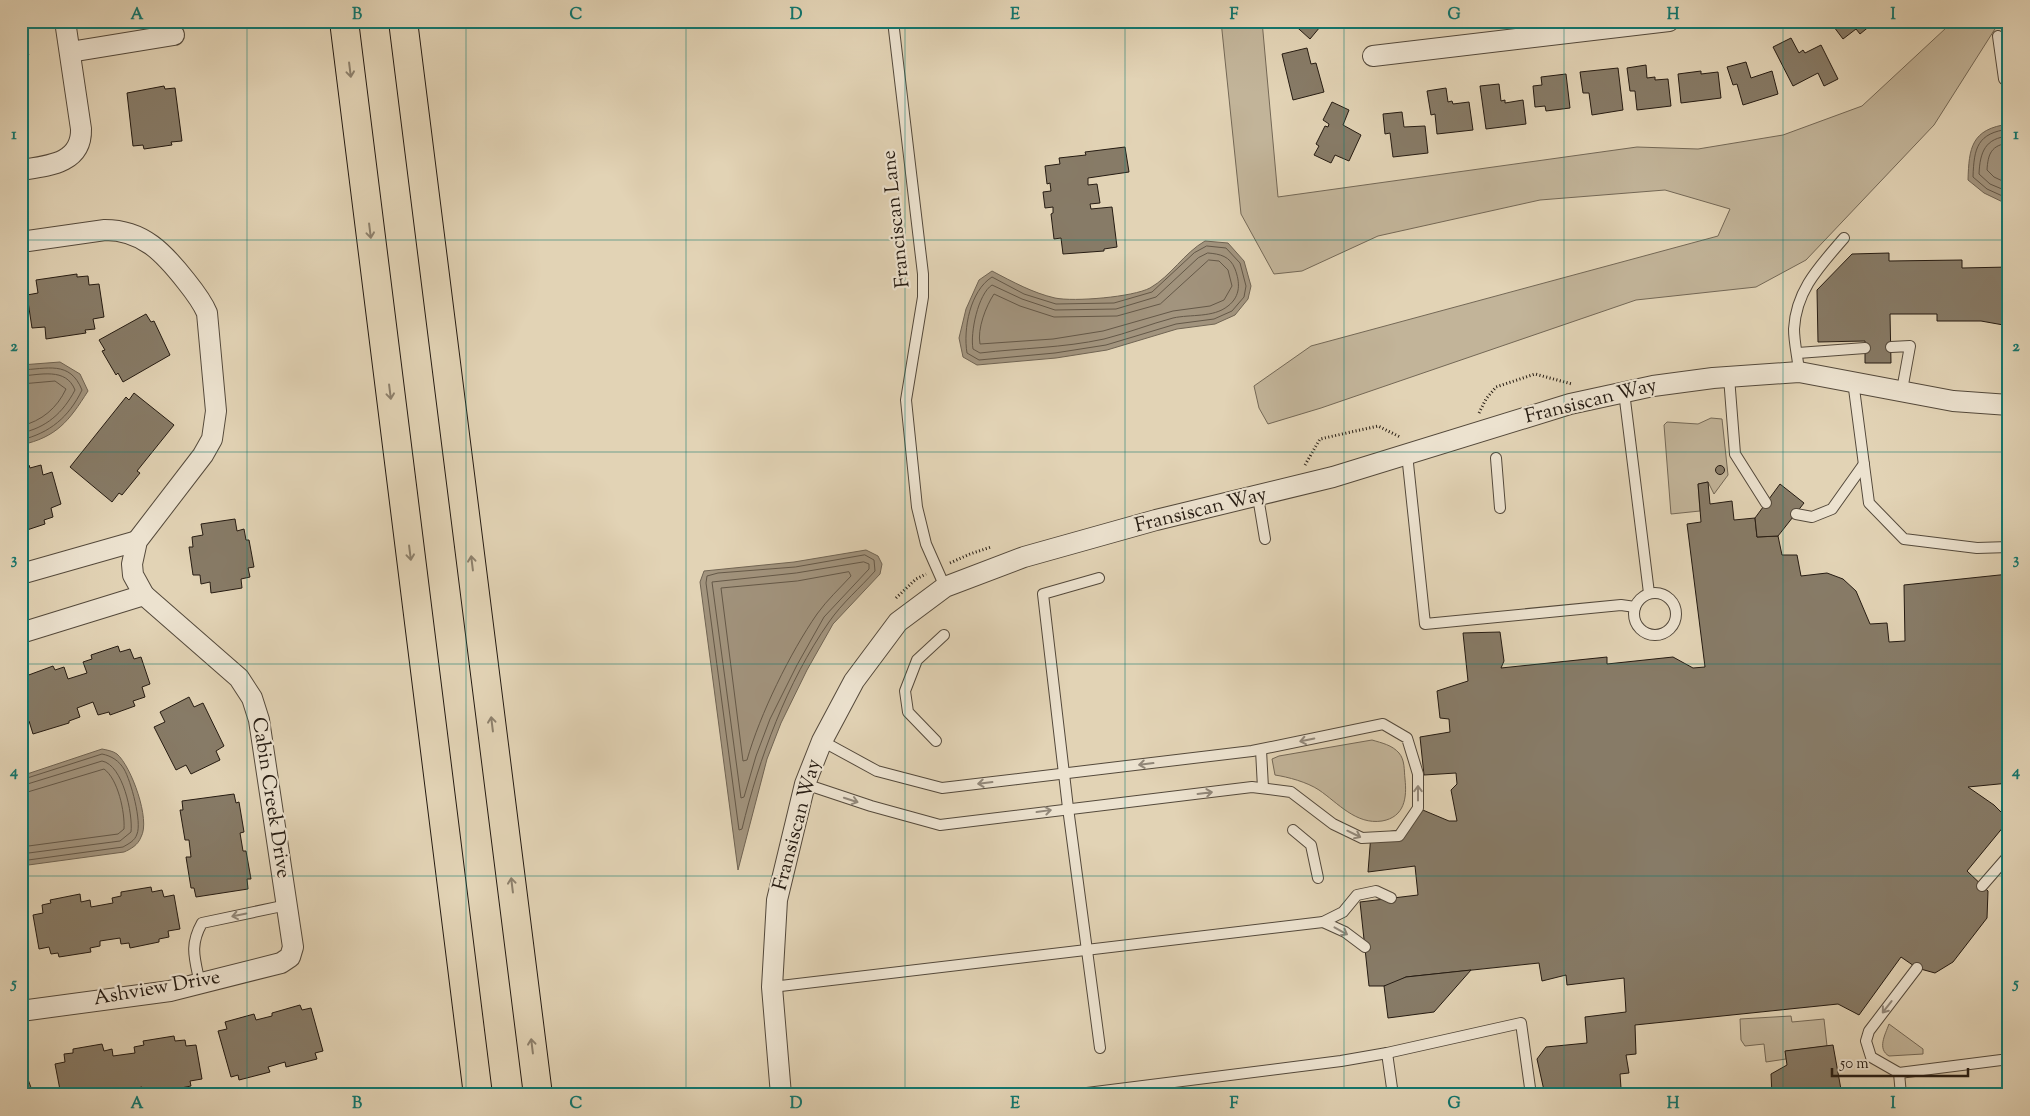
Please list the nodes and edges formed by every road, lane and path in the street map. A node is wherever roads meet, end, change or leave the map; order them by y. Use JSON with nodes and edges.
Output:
{"nodes":[{"id":1,"x":65,"y":21,"type":"edge"},
{"id":2,"x":344,"y":21,"type":"edge"},
{"id":3,"x":403,"y":21,"type":"edge"},
{"id":4,"x":893,"y":21,"type":"edge"},
{"id":5,"x":1669,"y":21,"type":"edge"},
{"id":6,"x":174,"y":36,"type":"dead end"},
{"id":7,"x":1998,"y":36,"type":"dead end"},
{"id":8,"x":70,"y":52,"type":"junction"},
{"id":9,"x":1372,"y":56,"type":"dead end"},
{"id":10,"x":2009,"y":83,"type":"edge"},
{"id":11,"x":21,"y":170,"type":"edge"},
{"id":12,"x":1844,"y":238,"type":"dead end"},
{"id":13,"x":21,"y":242,"type":"edge"},
{"id":14,"x":1891,"y":347,"type":"dead end"},
{"id":15,"x":1865,"y":348,"type":"dead end"},
{"id":16,"x":1798,"y":363,"type":"junction"},
{"id":17,"x":1729,"y":377,"type":"junction"},
{"id":18,"x":1852,"y":381,"type":"junction"},
{"id":19,"x":1902,"y":390,"type":"junction"},
{"id":20,"x":1624,"y":392,"type":"junction"},
{"id":21,"x":2009,"y":405,"type":"edge"},
{"id":22,"x":1407,"y":454,"type":"junction"},
{"id":23,"x":1496,"y":458,"type":"dead end"},
{"id":24,"x":1864,"y":464,"type":"junction"},
{"id":25,"x":1258,"y":497,"type":"junction"},
{"id":26,"x":1766,"y":503,"type":"dead end"},
{"id":27,"x":1500,"y":508,"type":"dead end"},
{"id":28,"x":1796,"y":514,"type":"dead end"},
{"id":29,"x":1265,"y":539,"type":"dead end"},
{"id":30,"x":136,"y":541,"type":"junction"},
{"id":31,"x":2009,"y":547,"type":"edge"},
{"id":32,"x":21,"y":574,"type":"edge"},
{"id":33,"x":1099,"y":578,"type":"dead end"},
{"id":34,"x":945,"y":587,"type":"junction"},
{"id":35,"x":1649,"y":593,"type":"junction"},
{"id":36,"x":144,"y":596,"type":"junction"},
{"id":37,"x":1635,"y":607,"type":"junction"},
{"id":38,"x":21,"y":633,"type":"edge"},
{"id":39,"x":944,"y":635,"type":"dead end"},
{"id":40,"x":822,"y":741,"type":"junction"},
{"id":41,"x":936,"y":741,"type":"dead end"},
{"id":42,"x":1261,"y":750,"type":"junction"},
{"id":43,"x":1064,"y":773,"type":"junction"},
{"id":44,"x":805,"y":784,"type":"junction"},
{"id":45,"x":1263,"y":788,"type":"junction"},
{"id":46,"x":1068,"y":808,"type":"junction"},
{"id":47,"x":1293,"y":830,"type":"dead end"},
{"id":48,"x":2009,"y":855,"type":"edge"},
{"id":49,"x":1318,"y":878,"type":"dead end"},
{"id":50,"x":1982,"y":886,"type":"dead end"},
{"id":51,"x":1391,"y":898,"type":"dead end"},
{"id":52,"x":286,"y":905,"type":"junction"},
{"id":53,"x":1323,"y":922,"type":"junction"},
{"id":54,"x":1365,"y":947,"type":"dead end"},
{"id":55,"x":1087,"y":951,"type":"junction"},
{"id":56,"x":290,"y":957,"type":"joint"},
{"id":57,"x":1917,"y":968,"type":"dead end"},
{"id":58,"x":200,"y":984,"type":"junction"},
{"id":59,"x":772,"y":987,"type":"junction"},
{"id":60,"x":21,"y":1011,"type":"edge"},
{"id":61,"x":1100,"y":1048,"type":"dead end"},
{"id":62,"x":1387,"y":1053,"type":"junction"},
{"id":63,"x":2009,"y":1059,"type":"edge"},
{"id":64,"x":1899,"y":1072,"type":"junction"},
{"id":65,"x":478,"y":1095,"type":"edge"},
{"id":66,"x":538,"y":1095,"type":"edge"},
{"id":67,"x":781,"y":1095,"type":"edge"},
{"id":68,"x":1071,"y":1095,"type":"edge"},
{"id":69,"x":1393,"y":1095,"type":"edge"},
{"id":70,"x":1531,"y":1095,"type":"edge"},
{"id":71,"x":1901,"y":1095,"type":"edge"}],
"edges":[{"from":1,"to":8,"type":"street"},
{"from":2,"to":65,"type":"highway","one_way":true},
{"from":66,"to":3,"type":"highway","one_way":true},
{"from":4,"to":34,"type":"lane","name":"Franciscan Lane"},
{"from":5,"to":9,"type":"street"},
{"from":6,"to":8,"type":"street"},
{"from":7,"to":10,"type":"lane"},
{"from":8,"to":11,"type":"street"},
{"from":12,"to":16,"type":"lane"},
{"from":13,"to":30,"type":"street","name":"Cabin Creek Drive"},
{"from":14,"to":19,"type":"lane"},
{"from":15,"to":16,"type":"lane"},
{"from":16,"to":17,"type":"street","name":"Fransiscan Way"},
{"from":16,"to":18,"type":"street","name":"Fransiscan Way"},
{"from":17,"to":20,"type":"street","name":"Fransiscan Way"},
{"from":17,"to":26,"type":"lane"},
{"from":18,"to":19,"type":"street","name":"Fransiscan Way"},
{"from":18,"to":24,"type":"lane"},
{"from":19,"to":21,"type":"street","name":"Fransiscan Way"},
{"from":20,"to":22,"type":"street","name":"Fransiscan Way"},
{"from":20,"to":35,"type":"lane"},
{"from":22,"to":25,"type":"street","name":"Fransiscan Way"},
{"from":22,"to":37,"type":"lane"},
{"from":23,"to":27,"type":"lane"},
{"from":24,"to":28,"type":"lane"},
{"from":24,"to":31,"type":"lane"},
{"from":25,"to":29,"type":"lane"},
{"from":25,"to":34,"type":"street","name":"Fransiscan Way"},
{"from":30,"to":32,"type":"street"},
{"from":30,"to":36,"type":"street","name":"Cabin Creek Drive"},
{"from":33,"to":43,"type":"lane"},
{"from":34,"to":40,"type":"street","name":"Fransiscan Way"},
{"from":35,"to":37,"type":"lane"},
{"from":35,"to":37,"type":"lane"},
{"from":36,"to":38,"type":"street"},
{"from":36,"to":52,"type":"street","name":"Cabin Creek Drive"},
{"from":39,"to":41,"type":"lane"},
{"from":43,"to":40,"type":"lane","one_way":true},
{"from":40,"to":44,"type":"street","name":"Fransiscan Way"},
{"from":42,"to":43,"type":"lane","one_way":true},
{"from":42,"to":45,"type":"lane"},
{"from":45,"to":42,"type":"lane","one_way":true},
{"from":43,"to":46,"type":"lane"},
{"from":44,"to":46,"type":"lane","one_way":true},
{"from":44,"to":59,"type":"street","name":"Fransiscan Way"},
{"from":46,"to":45,"type":"lane","one_way":true},
{"from":46,"to":55,"type":"lane"},
{"from":47,"to":49,"type":"lane"},
{"from":48,"to":50,"type":"lane"},
{"from":51,"to":53,"type":"lane"},
{"from":52,"to":56,"type":"street","name":"Cabin Creek Drive"},
{"from":52,"to":58,"type":"lane","one_way":true},
{"from":53,"to":54,"type":"lane","one_way":true},
{"from":53,"to":55,"type":"lane"},
{"from":55,"to":59,"type":"lane"},
{"from":55,"to":61,"type":"lane"},
{"from":56,"to":58,"type":"street","name":"Ashview Drive"},
{"from":57,"to":64,"type":"lane","one_way":true},
{"from":58,"to":60,"type":"street","name":"Ashview Drive"},
{"from":59,"to":67,"type":"street","name":"Fransiscan Way"},
{"from":62,"to":68,"type":"lane"},
{"from":62,"to":69,"type":"lane"},
{"from":62,"to":70,"type":"lane"},
{"from":63,"to":64,"type":"lane"},
{"from":64,"to":71,"type":"lane"}]}
